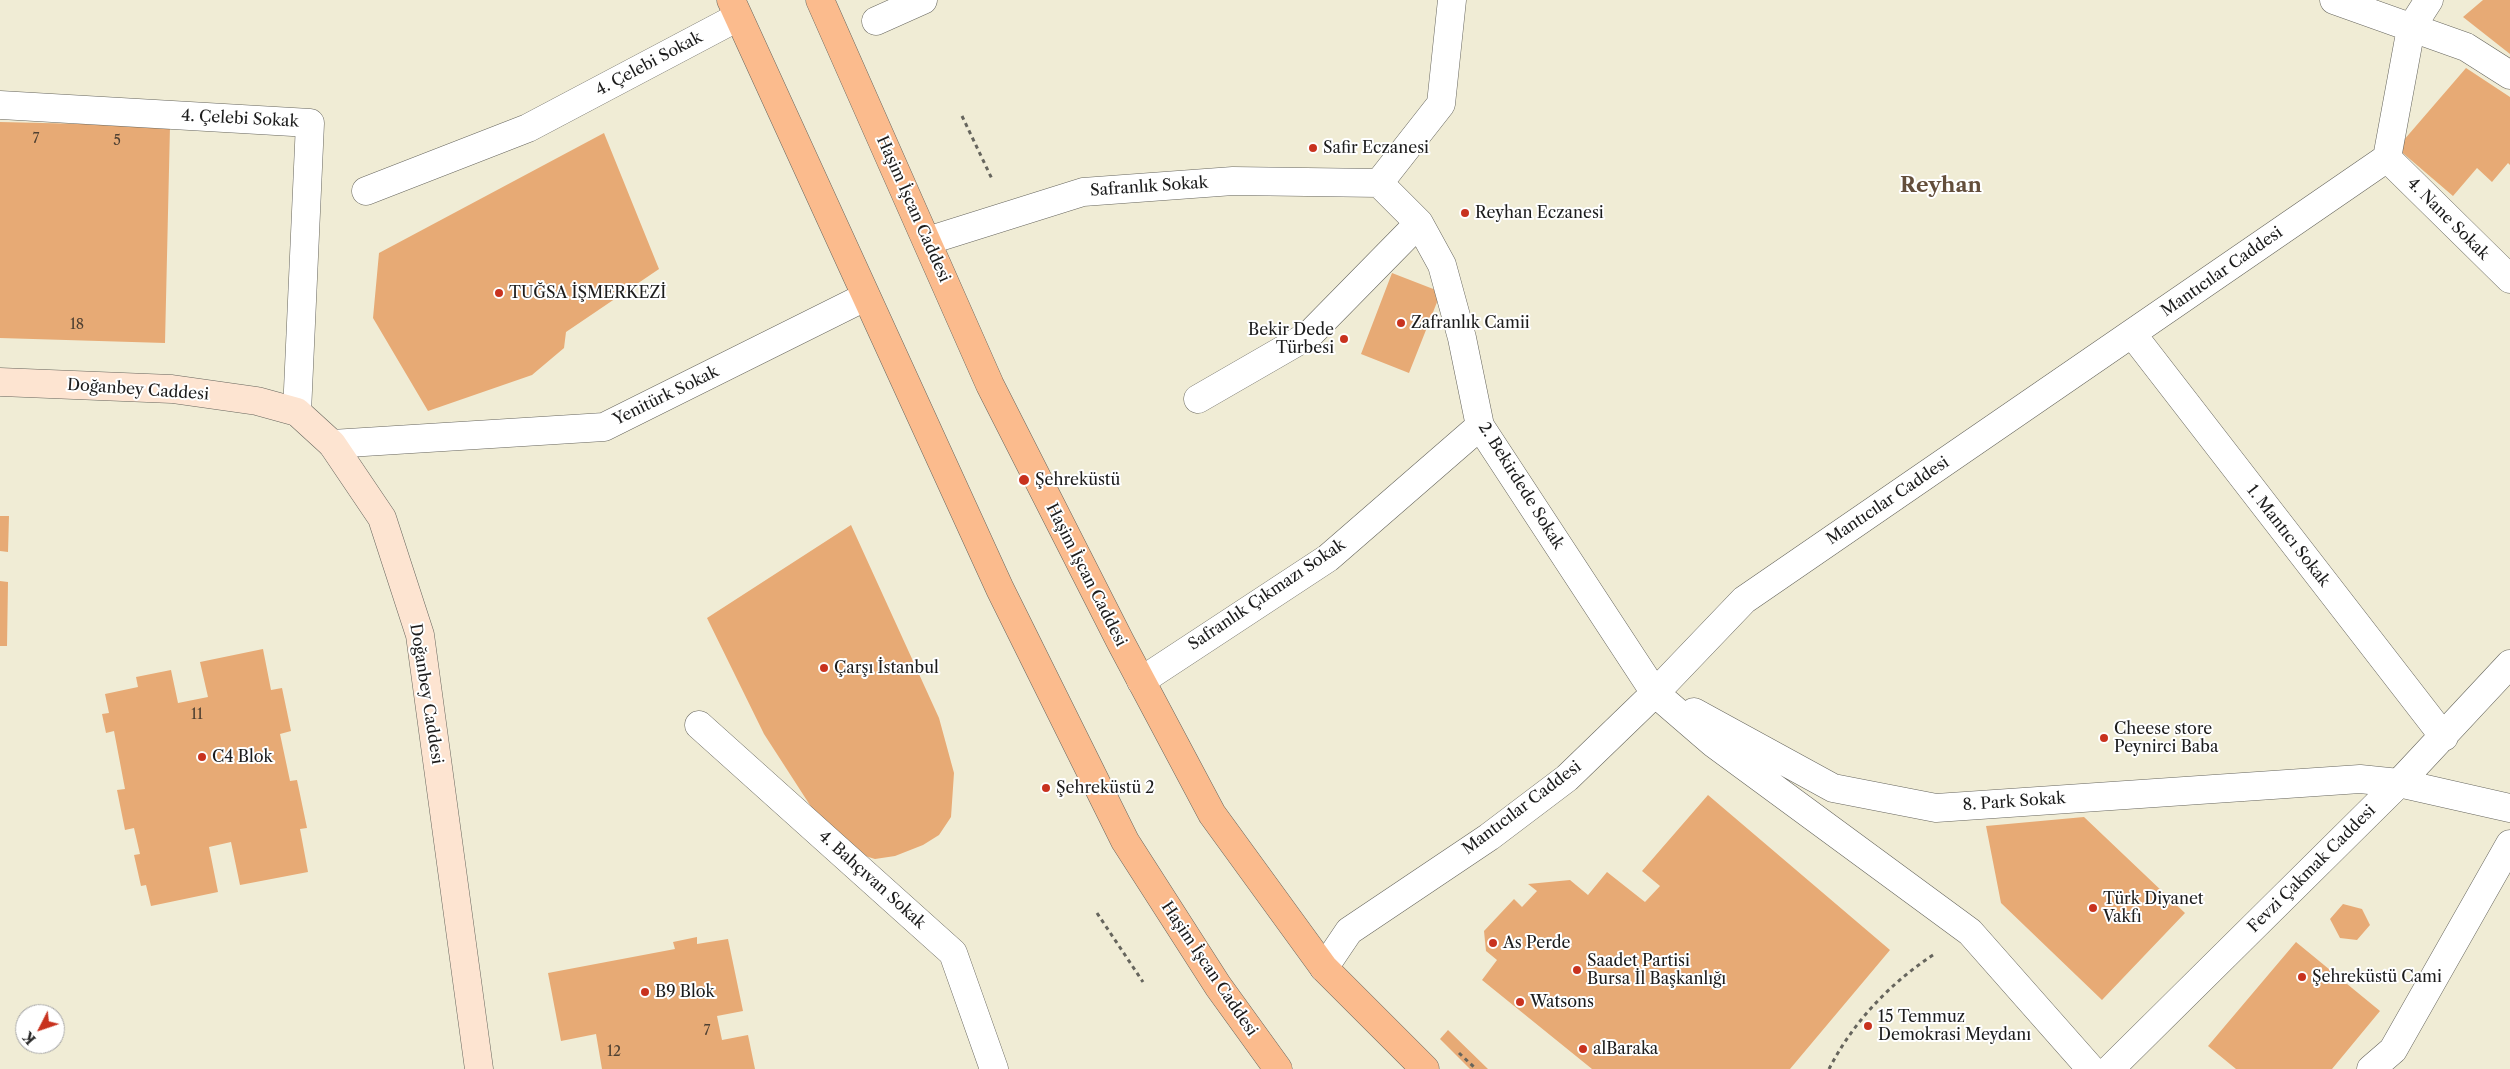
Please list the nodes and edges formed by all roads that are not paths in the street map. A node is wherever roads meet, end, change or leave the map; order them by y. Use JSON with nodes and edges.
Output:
{"nodes":[{"id":1,"x":820,"y":0,"type":"edge"},
{"id":2,"x":923,"y":0,"type":"edge"},
{"id":3,"x":1452,"y":0,"type":"edge"},
{"id":4,"x":2429,"y":0,"type":"edge"},
{"id":5,"x":2348,"y":3,"type":"edge"},
{"id":6,"x":735,"y":8,"type":"edge"},
{"id":7,"x":876,"y":21,"type":"dead end"},
{"id":8,"x":2411,"y":28,"type":"junction"},
{"id":9,"x":2510,"y":75,"type":"edge"},
{"id":10,"x":0,"y":105,"type":"edge"},
{"id":11,"x":2387,"y":158,"type":"junction"},
{"id":12,"x":1379,"y":183,"type":"junction"},
{"id":13,"x":366,"y":191,"type":"dead end"},
{"id":14,"x":1419,"y":223,"type":"junction"},
{"id":15,"x":928,"y":241,"type":"junction"},
{"id":16,"x":2510,"y":279,"type":"edge"},
{"id":17,"x":865,"y":297,"type":"junction"},
{"id":18,"x":2133,"y":335,"type":"junction"},
{"id":19,"x":0,"y":382,"type":"edge"},
{"id":20,"x":1198,"y":399,"type":"dead end"},
{"id":21,"x":296,"y":412,"type":"junction"},
{"id":22,"x":1480,"y":426,"type":"junction"},
{"id":23,"x":332,"y":444,"type":"junction"},
{"id":24,"x":2510,"y":664,"type":"edge"},
{"id":25,"x":1141,"y":681,"type":"junction"},
{"id":26,"x":1655,"y":693,"type":"junction"},
{"id":27,"x":700,"y":724,"type":"dead end"},
{"id":28,"x":2444,"y":737,"type":"junction"},
{"id":29,"x":2399,"y":783,"type":"junction"},
{"id":30,"x":2510,"y":808,"type":"edge"},
{"id":31,"x":2510,"y":844,"type":"edge"},
{"id":32,"x":1324,"y":968,"type":"junction"},
{"id":33,"x":2400,"y":1059,"type":"edge"},
{"id":34,"x":479,"y":1069,"type":"edge"},
{"id":35,"x":994,"y":1069,"type":"edge"},
{"id":36,"x":1278,"y":1069,"type":"edge"},
{"id":37,"x":1425,"y":1069,"type":"edge"},
{"id":38,"x":2091,"y":1069,"type":"edge"},
{"id":39,"x":2110,"y":1069,"type":"edge"},
{"id":40,"x":2371,"y":1069,"type":"edge"}],
"edges":[{"from":1,"to":15,"type":"main road","name":"Haşim İşcan Caddesi"},
{"from":2,"to":7,"type":"street"},
{"from":3,"to":12,"type":"street"},
{"from":4,"to":8,"type":"street"},
{"from":5,"to":8,"type":"street"},
{"from":6,"to":13,"type":"street","name":"4. Çelebi Sokak"},
{"from":6,"to":17,"type":"main road","name":"Haşim İşcan Caddesi"},
{"from":8,"to":9,"type":"street"},
{"from":8,"to":11,"type":"street"},
{"from":10,"to":21,"type":"street","name":"4. Çelebi Sokak"},
{"from":11,"to":16,"type":"street","name":"4. Nane Sokak"},
{"from":11,"to":18,"type":"street","name":"Mantıcılar Caddesi"},
{"from":12,"to":14,"type":"street","name":"2. Bekirdede Sokak"},
{"from":12,"to":15,"type":"street","name":"Safranlık Sokak"},
{"from":14,"to":20,"type":"street"},
{"from":14,"to":22,"type":"street","name":"2. Bekirdede Sokak"},
{"from":15,"to":25,"type":"main road","name":"Haşim İşcan Caddesi"},
{"from":17,"to":23,"type":"street","name":"Yenitürk Sokak"},
{"from":17,"to":36,"type":"main road","name":"Haşim İşcan Caddesi"},
{"from":18,"to":26,"type":"street","name":"Mantıcılar Caddesi"},
{"from":18,"to":28,"type":"street","name":"1. Mantıcı Sokak"},
{"from":19,"to":21,"type":"street","name":"Doğanbey Caddesi"},
{"from":21,"to":23,"type":"street","name":"Doğanbey Caddesi"},
{"from":22,"to":25,"type":"street","name":"Safranlık Çıkmazı Sokak"},
{"from":22,"to":26,"type":"street","name":"2. Bekirdede Sokak"},
{"from":23,"to":34,"type":"street","name":"Doğanbey Caddesi"},
{"from":24,"to":28,"type":"street","name":"Fevzi Çakmak Caddesi"},
{"from":25,"to":32,"type":"main road","name":"Haşim İşcan Caddesi"},
{"from":26,"to":29,"type":"street","name":"8. Park Sokak"},
{"from":26,"to":32,"type":"street","name":"Mantıcılar Caddesi"},
{"from":26,"to":38,"type":"street","name":"2. Bekirdede Sokak"},
{"from":27,"to":35,"type":"street","name":"4. Bahçıvan Sokak"},
{"from":28,"to":29,"type":"street","name":"Fevzi Çakmak Caddesi"},
{"from":29,"to":30,"type":"street","name":"8. Park Sokak"},
{"from":29,"to":39,"type":"street","name":"Fevzi Çakmak Caddesi"},
{"from":31,"to":33,"type":"street"},
{"from":32,"to":37,"type":"main road","name":"Haşim İşcan Caddesi"},
{"from":33,"to":40,"type":"street"}]}
